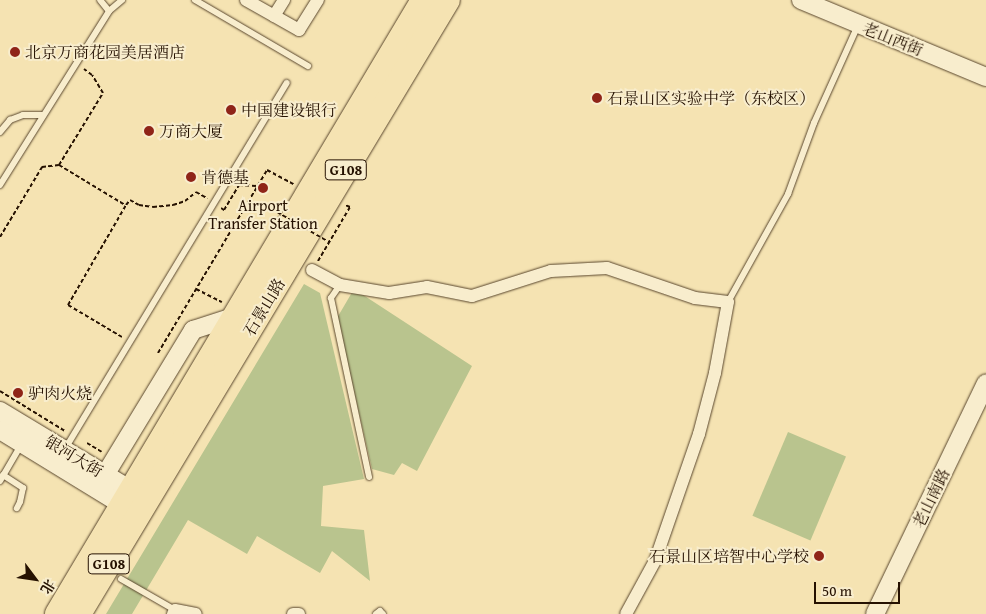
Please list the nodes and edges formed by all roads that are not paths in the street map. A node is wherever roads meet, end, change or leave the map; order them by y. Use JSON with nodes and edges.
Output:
{"nodes":[{"id":1,"x":100,"y":0,"type":"edge"},
{"id":2,"x":122,"y":0,"type":"edge"},
{"id":3,"x":195,"y":0,"type":"edge"},
{"id":4,"x":246,"y":0,"type":"edge"},
{"id":5,"x":284,"y":0,"type":"edge"},
{"id":6,"x":318,"y":0,"type":"edge"},
{"id":7,"x":423,"y":0,"type":"edge"},
{"id":8,"x":448,"y":0,"type":"edge"},
{"id":9,"x":801,"y":0,"type":"edge"},
{"id":10,"x":109,"y":11,"type":"junction"},
{"id":11,"x":274,"y":16,"type":"junction"},
{"id":12,"x":858,"y":24,"type":"junction"},
{"id":13,"x":308,"y":66,"type":"dead end"},
{"id":14,"x":986,"y":77,"type":"edge"},
{"id":15,"x":287,"y":83,"type":"dead end"},
{"id":16,"x":43,"y":115,"type":"junction"},
{"id":17,"x":0,"y":132,"type":"edge"},
{"id":18,"x":1,"y":180,"type":"edge"},
{"id":19,"x":312,"y":270,"type":"road end"},
{"id":20,"x":340,"y":286,"type":"junction"},
{"id":21,"x":728,"y":302,"type":"junction"},
{"id":22,"x":233,"y":317,"type":"junction"},
{"id":23,"x":986,"y":383,"type":"edge"},
{"id":24,"x":0,"y":411,"type":"edge"},
{"id":25,"x":0,"y":430,"type":"edge"},
{"id":26,"x":22,"y":444,"type":"junction"},
{"id":27,"x":64,"y":450,"type":"junction"},
{"id":28,"x":105,"y":474,"type":"junction"},
{"id":29,"x":369,"y":477,"type":"dead end"},
{"id":30,"x":2,"y":478,"type":"edge"},
{"id":31,"x":135,"y":503,"type":"junction"},
{"id":32,"x":17,"y":508,"type":"dead end"},
{"id":33,"x":121,"y":579,"type":"dead end"},
{"id":34,"x":174,"y":612,"type":"edge"},
{"id":35,"x":57,"y":614,"type":"edge"},
{"id":36,"x":79,"y":614,"type":"edge"},
{"id":37,"x":196,"y":614,"type":"edge"},
{"id":38,"x":293,"y":614,"type":"edge"},
{"id":39,"x":299,"y":614,"type":"edge"},
{"id":40,"x":376,"y":614,"type":"edge"},
{"id":41,"x":384,"y":614,"type":"edge"},
{"id":42,"x":626,"y":614,"type":"edge"},
{"id":43,"x":875,"y":614,"type":"edge"}],
"edges":[{"from":1,"to":10,"type":"lane"},
{"from":2,"to":10,"type":"lane"},
{"from":3,"to":13,"type":"lane"},
{"from":4,"to":11,"type":"street"},
{"from":5,"to":11,"type":"street"},
{"from":6,"to":11,"type":"street"},
{"from":7,"to":22,"type":"highway","name":"石景山路","number":"G108"},
{"from":8,"to":31,"type":"highway","name":"石景山路","number":"G108"},
{"from":9,"to":12,"type":"main road","name":"老山西街"},
{"from":10,"to":16,"type":"lane"},
{"from":12,"to":14,"type":"main road","name":"老山西街"},
{"from":12,"to":21,"type":"lane"},
{"from":15,"to":27,"type":"lane"},
{"from":16,"to":17,"type":"lane"},
{"from":16,"to":18,"type":"lane"},
{"from":19,"to":20,"type":"street"},
{"from":20,"to":21,"type":"street"},
{"from":20,"to":29,"type":"lane"},
{"from":21,"to":42,"type":"street"},
{"from":22,"to":28,"type":"main road"},
{"from":22,"to":31,"type":"highway","name":"石景山路","number":"G108"},
{"from":23,"to":43,"type":"main road","name":"老山南路"},
{"from":24,"to":27,"type":"main road","name":"银河大街"},
{"from":25,"to":26,"type":"main road","name":"银河大街"},
{"from":26,"to":30,"type":"lane"},
{"from":26,"to":31,"type":"main road","name":"银河大街"},
{"from":27,"to":28,"type":"main road","name":"银河大街"},
{"from":28,"to":31,"type":"main road","name":"银河大街"},
{"from":30,"to":32,"type":"lane"},
{"from":31,"to":35,"type":"highway","name":"石景山路","number":"G108"},
{"from":31,"to":36,"type":"highway","name":"石景山路","number":"G108"},
{"from":33,"to":34,"type":"lane"},
{"from":34,"to":37,"type":"street"},
{"from":38,"to":39,"type":"street"},
{"from":40,"to":41,"type":"lane"}]}
